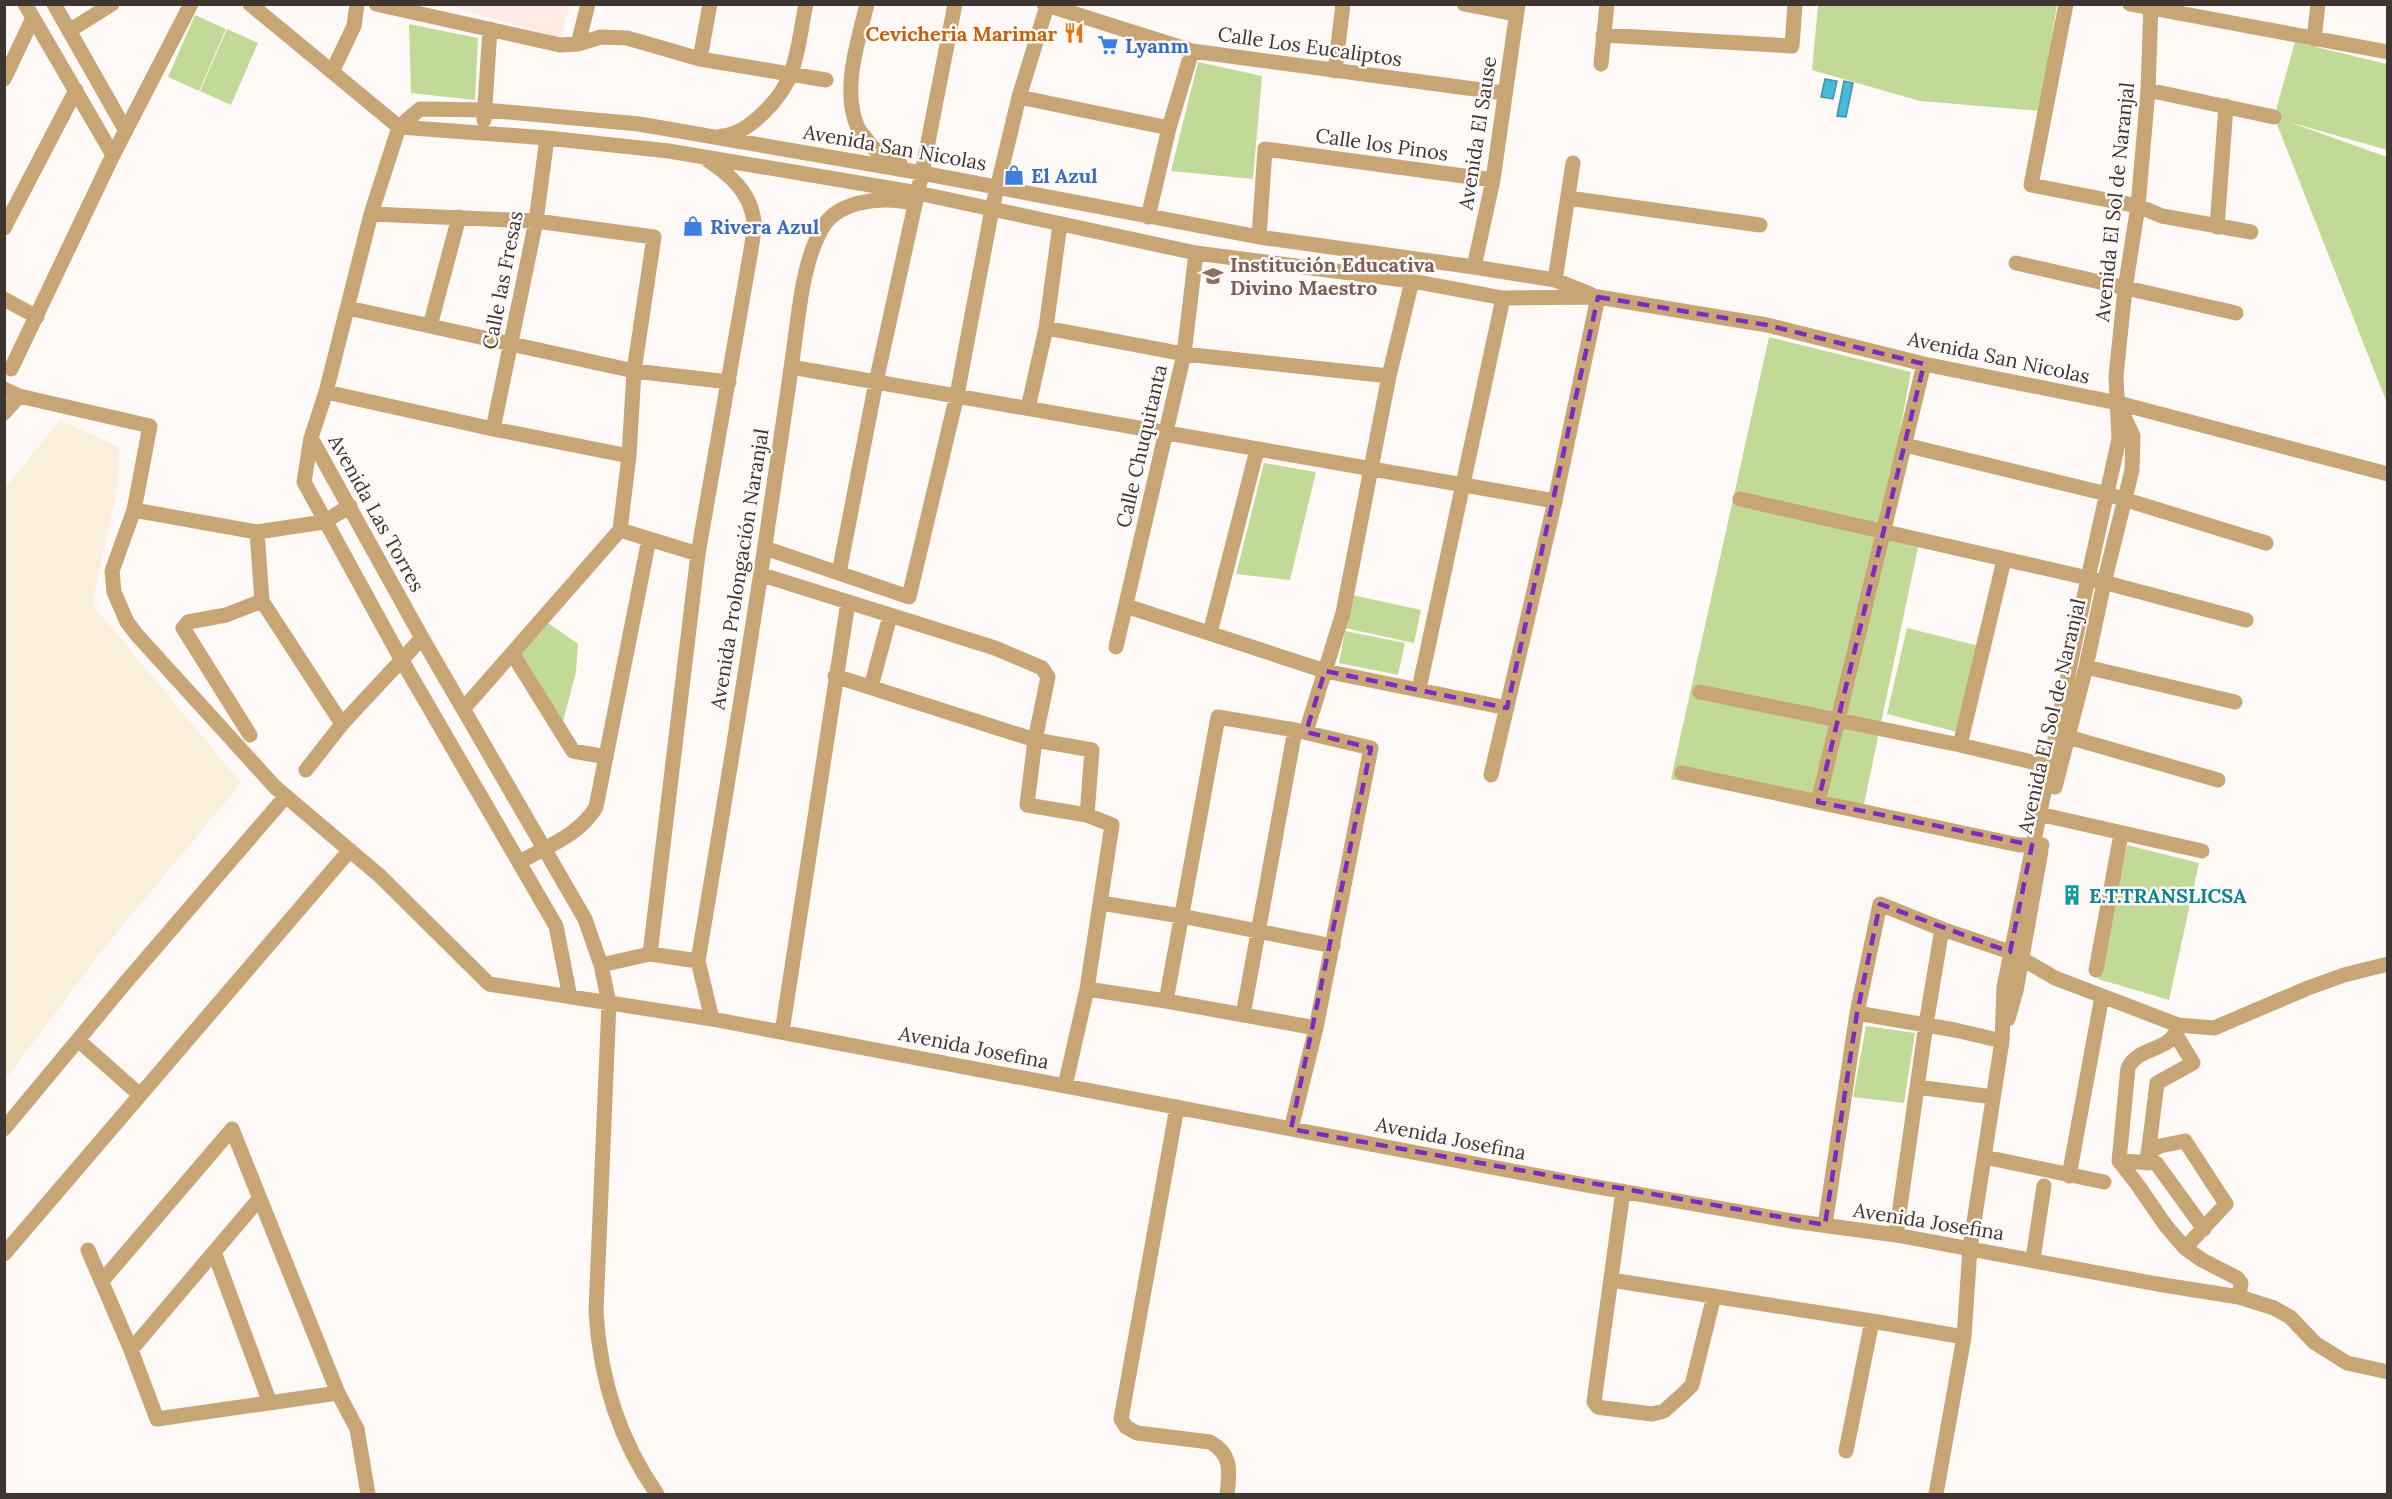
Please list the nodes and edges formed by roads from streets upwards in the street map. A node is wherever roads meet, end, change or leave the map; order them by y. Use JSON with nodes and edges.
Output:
{"nodes":[{"id":1,"x":25,"y":4,"type":"edge"},
{"id":2,"x":54,"y":4,"type":"edge"},
{"id":3,"x":112,"y":4,"type":"edge"},
{"id":4,"x":191,"y":4,"type":"edge"},
{"id":5,"x":250,"y":4,"type":"edge"},
{"id":6,"x":348,"y":4,"type":"edge"},
{"id":7,"x":357,"y":4,"type":"edge"},
{"id":8,"x":376,"y":4,"type":"edge"},
{"id":9,"x":588,"y":4,"type":"edge"},
{"id":10,"x":710,"y":4,"type":"edge"},
{"id":11,"x":806,"y":4,"type":"edge"},
{"id":12,"x":867,"y":4,"type":"edge"},
{"id":13,"x":955,"y":4,"type":"edge"},
{"id":14,"x":1343,"y":4,"type":"edge"},
{"id":15,"x":1464,"y":4,"type":"edge"},
{"id":16,"x":1607,"y":4,"type":"edge"},
{"id":17,"x":1795,"y":4,"type":"edge"},
{"id":18,"x":2066,"y":4,"type":"edge"},
{"id":19,"x":2130,"y":4,"type":"edge"},
{"id":20,"x":2318,"y":4,"type":"edge"},
{"id":21,"x":1045,"y":5,"type":"edge"},
{"id":22,"x":2151,"y":7,"type":"edge"},
{"id":23,"x":1516,"y":9,"type":"edge"},
{"id":24,"x":33,"y":18,"type":"junction"},
{"id":25,"x":490,"y":29,"type":"junction"},
{"id":26,"x":69,"y":31,"type":"junction"},
{"id":27,"x":1603,"y":35,"type":"junction"},
{"id":28,"x":2314,"y":39,"type":"junction"},
{"id":29,"x":578,"y":44,"type":"junction"},
{"id":30,"x":1192,"y":51,"type":"junction"},
{"id":31,"x":2388,"y":52,"type":"edge"},
{"id":32,"x":700,"y":58,"type":"junction"},
{"id":33,"x":1601,"y":64,"type":"dead end"},
{"id":34,"x":328,"y":68,"type":"junction"},
{"id":35,"x":1335,"y":71,"type":"junction"},
{"id":36,"x":791,"y":74,"type":"junction"},
{"id":37,"x":4,"y":79,"type":"edge"},
{"id":38,"x":826,"y":80,"type":"dead end"},
{"id":39,"x":75,"y":90,"type":"junction"},
{"id":40,"x":2148,"y":90,"type":"junction"},
{"id":41,"x":1504,"y":93,"type":"junction"},
{"id":42,"x":1019,"y":97,"type":"junction"},
{"id":43,"x":2226,"y":106,"type":"junction"},
{"id":44,"x":484,"y":110,"type":"junction"},
{"id":45,"x":2274,"y":117,"type":"dead end"},
{"id":46,"x":399,"y":127,"type":"junction"},
{"id":47,"x":1169,"y":128,"type":"junction"},
{"id":48,"x":126,"y":131,"type":"junction"},
{"id":49,"x":483,"y":132,"type":"junction"},
{"id":50,"x":713,"y":136,"type":"junction"},
{"id":51,"x":547,"y":138,"type":"junction"},
{"id":52,"x":113,"y":155,"type":"junction"},
{"id":53,"x":701,"y":156,"type":"junction"},
{"id":54,"x":1574,"y":163,"type":"dead end"},
{"id":55,"x":923,"y":170,"type":"junction"},
{"id":56,"x":1493,"y":180,"type":"junction"},
{"id":57,"x":998,"y":187,"type":"junction"},
{"id":58,"x":917,"y":198,"type":"junction"},
{"id":59,"x":1568,"y":198,"type":"junction"},
{"id":60,"x":2138,"y":206,"type":"junction"},
{"id":61,"x":992,"y":210,"type":"junction"},
{"id":62,"x":371,"y":214,"type":"junction"},
{"id":63,"x":459,"y":218,"type":"junction"},
{"id":64,"x":1148,"y":218,"type":"junction"},
{"id":65,"x":536,"y":221,"type":"junction"},
{"id":66,"x":1060,"y":224,"type":"junction"},
{"id":67,"x":1760,"y":225,"type":"dead end"},
{"id":68,"x":2217,"y":227,"type":"junction"},
{"id":69,"x":4,"y":228,"type":"edge"},
{"id":70,"x":2250,"y":232,"type":"dead end"},
{"id":71,"x":1259,"y":237,"type":"junction"},
{"id":72,"x":1196,"y":253,"type":"junction"},
{"id":73,"x":2016,"y":263,"type":"dead end"},
{"id":74,"x":1474,"y":267,"type":"junction"},
{"id":75,"x":1555,"y":280,"type":"junction"},
{"id":76,"x":1412,"y":281,"type":"junction"},
{"id":77,"x":2125,"y":289,"type":"junction"},
{"id":78,"x":1598,"y":297,"type":"junction"},
{"id":79,"x":1503,"y":298,"type":"junction"},
{"id":80,"x":4,"y":299,"type":"edge"},
{"id":81,"x":348,"y":308,"type":"junction"},
{"id":82,"x":2236,"y":313,"type":"dead end"},
{"id":83,"x":38,"y":317,"type":"junction"},
{"id":84,"x":430,"y":326,"type":"junction"},
{"id":85,"x":1046,"y":328,"type":"junction"},
{"id":86,"x":510,"y":342,"type":"junction"},
{"id":87,"x":1184,"y":354,"type":"junction"},
{"id":88,"x":1924,"y":364,"type":"junction"},
{"id":89,"x":791,"y":367,"type":"junction"},
{"id":90,"x":11,"y":369,"type":"dead end"},
{"id":91,"x":634,"y":371,"type":"junction"},
{"id":92,"x":1389,"y":376,"type":"junction"},
{"id":93,"x":729,"y":382,"type":"junction"},
{"id":94,"x":876,"y":382,"type":"junction"},
{"id":95,"x":4,"y":389,"type":"edge"},
{"id":96,"x":326,"y":392,"type":"junction"},
{"id":97,"x":957,"y":395,"type":"junction"},
{"id":98,"x":19,"y":396,"type":"junction"},
{"id":99,"x":2118,"y":403,"type":"junction"},
{"id":100,"x":1028,"y":408,"type":"junction"},
{"id":101,"x":4,"y":413,"type":"edge"},
{"id":102,"x":493,"y":429,"type":"junction"},
{"id":103,"x":1167,"y":434,"type":"junction"},
{"id":104,"x":311,"y":438,"type":"junction"},
{"id":105,"x":1905,"y":445,"type":"junction"},
{"id":106,"x":1257,"y":450,"type":"junction"},
{"id":107,"x":629,"y":456,"type":"junction"},
{"id":108,"x":1372,"y":470,"type":"junction"},
{"id":109,"x":2388,"y":474,"type":"edge"},
{"id":110,"x":1462,"y":486,"type":"junction"},
{"id":111,"x":2107,"y":494,"type":"junction"},
{"id":112,"x":1740,"y":498,"type":"dead end"},
{"id":113,"x":2124,"y":499,"type":"junction"},
{"id":114,"x":1555,"y":501,"type":"junction"},
{"id":115,"x":350,"y":506,"type":"junction"},
{"id":116,"x":134,"y":510,"type":"junction"},
{"id":117,"x":324,"y":522,"type":"junction"},
{"id":118,"x":620,"y":530,"type":"junction"},
{"id":119,"x":257,"y":532,"type":"junction"},
{"id":120,"x":1884,"y":532,"type":"junction"},
{"id":121,"x":649,"y":539,"type":"junction"},
{"id":122,"x":2266,"y":543,"type":"dead end"},
{"id":123,"x":765,"y":548,"type":"junction"},
{"id":124,"x":698,"y":554,"type":"junction"},
{"id":125,"x":2004,"y":560,"type":"junction"},
{"id":126,"x":839,"y":573,"type":"junction"},
{"id":127,"x":762,"y":575,"type":"junction"},
{"id":128,"x":2088,"y":578,"type":"junction"},
{"id":129,"x":2104,"y":582,"type":"junction"},
{"id":130,"x":262,"y":601,"type":"junction"},
{"id":131,"x":848,"y":602,"type":"junction"},
{"id":132,"x":1126,"y":606,"type":"junction"},
{"id":133,"x":890,"y":616,"type":"junction"},
{"id":134,"x":2246,"y":620,"type":"dead end"},
{"id":135,"x":1210,"y":633,"type":"junction"},
{"id":136,"x":422,"y":638,"type":"junction"},
{"id":137,"x":1116,"y":646,"type":"dead end"},
{"id":138,"x":512,"y":653,"type":"junction"},
{"id":139,"x":401,"y":659,"type":"junction"},
{"id":140,"x":2086,"y":667,"type":"junction"},
{"id":141,"x":1325,"y":671,"type":"junction"},
{"id":142,"x":835,"y":676,"type":"junction"},
{"id":143,"x":871,"y":687,"type":"junction"},
{"id":144,"x":1419,"y":689,"type":"junction"},
{"id":145,"x":1700,"y":692,"type":"dead end"},
{"id":146,"x":2235,"y":702,"type":"dead end"},
{"id":147,"x":464,"y":708,"type":"junction"},
{"id":148,"x":1507,"y":708,"type":"junction"},
{"id":149,"x":1838,"y":720,"type":"junction"},
{"id":150,"x":342,"y":724,"type":"junction"},
{"id":151,"x":1301,"y":731,"type":"junction"},
{"id":152,"x":250,"y":735,"type":"dead end"},
{"id":153,"x":2068,"y":737,"type":"junction"},
{"id":154,"x":1035,"y":740,"type":"junction"},
{"id":155,"x":1960,"y":745,"type":"junction"},
{"id":156,"x":606,"y":757,"type":"junction"},
{"id":157,"x":2054,"y":767,"type":"junction"},
{"id":158,"x":306,"y":770,"type":"dead end"},
{"id":159,"x":1682,"y":773,"type":"dead end"},
{"id":160,"x":1491,"y":775,"type":"dead end"},
{"id":161,"x":2218,"y":780,"type":"dead end"},
{"id":162,"x":286,"y":796,"type":"junction"},
{"id":163,"x":1818,"y":802,"type":"junction"},
{"id":164,"x":1087,"y":815,"type":"junction"},
{"id":165,"x":2044,"y":815,"type":"junction"},
{"id":166,"x":2121,"y":834,"type":"junction"},
{"id":167,"x":2037,"y":845,"type":"junction"},
{"id":168,"x":544,"y":848,"type":"junction"},
{"id":169,"x":350,"y":850,"type":"junction"},
{"id":170,"x":2202,"y":851,"type":"dead end"},
{"id":171,"x":519,"y":862,"type":"junction"},
{"id":172,"x":1101,"y":903,"type":"junction"},
{"id":173,"x":1181,"y":916,"type":"junction"},
{"id":174,"x":1942,"y":930,"type":"junction"},
{"id":175,"x":1258,"y":932,"type":"junction"},
{"id":176,"x":1333,"y":946,"type":"junction"},
{"id":177,"x":650,"y":954,"type":"junction"},
{"id":178,"x":2016,"y":955,"type":"junction"},
{"id":179,"x":698,"y":961,"type":"junction"},
{"id":180,"x":2388,"y":964,"type":"edge"},
{"id":181,"x":601,"y":965,"type":"junction"},
{"id":182,"x":2096,"y":970,"type":"dead end"},
{"id":183,"x":1087,"y":989,"type":"junction"},
{"id":184,"x":2102,"y":996,"type":"junction"},
{"id":185,"x":570,"y":997,"type":"junction"},
{"id":186,"x":1166,"y":1001,"type":"junction"},
{"id":187,"x":609,"y":1003,"type":"junction"},
{"id":188,"x":1857,"y":1013,"type":"junction"},
{"id":189,"x":1243,"y":1015,"type":"junction"},
{"id":190,"x":712,"y":1019,"type":"junction"},
{"id":191,"x":1926,"y":1024,"type":"junction"},
{"id":192,"x":1316,"y":1028,"type":"junction"},
{"id":193,"x":2177,"y":1030,"type":"junction"},
{"id":194,"x":782,"y":1032,"type":"junction"},
{"id":195,"x":78,"y":1040,"type":"junction"},
{"id":196,"x":2002,"y":1041,"type":"junction"},
{"id":197,"x":1065,"y":1086,"type":"junction"},
{"id":198,"x":1917,"y":1087,"type":"junction"},
{"id":199,"x":140,"y":1095,"type":"junction"},
{"id":200,"x":1993,"y":1098,"type":"junction"},
{"id":201,"x":1177,"y":1107,"type":"junction"},
{"id":202,"x":4,"y":1129,"type":"edge"},
{"id":203,"x":1291,"y":1129,"type":"junction"},
{"id":204,"x":2147,"y":1157,"type":"junction"},
{"id":205,"x":1985,"y":1158,"type":"junction"},
{"id":206,"x":2119,"y":1161,"type":"junction"},
{"id":207,"x":2069,"y":1176,"type":"junction"},
{"id":208,"x":2104,"y":1182,"type":"dead end"},
{"id":209,"x":2044,"y":1186,"type":"dead end"},
{"id":210,"x":1623,"y":1191,"type":"junction"},
{"id":211,"x":259,"y":1198,"type":"junction"},
{"id":212,"x":1825,"y":1226,"type":"junction"},
{"id":213,"x":2204,"y":1229,"type":"junction"},
{"id":214,"x":1896,"y":1234,"type":"junction"},
{"id":215,"x":1970,"y":1248,"type":"junction"},
{"id":216,"x":2185,"y":1248,"type":"junction"},
{"id":217,"x":88,"y":1250,"type":"dead end"},
{"id":218,"x":214,"y":1252,"type":"junction"},
{"id":219,"x":4,"y":1254,"type":"edge"},
{"id":220,"x":2032,"y":1259,"type":"junction"},
{"id":221,"x":1611,"y":1280,"type":"junction"},
{"id":222,"x":102,"y":1281,"type":"junction"},
{"id":223,"x":1714,"y":1296,"type":"junction"},
{"id":224,"x":2239,"y":1298,"type":"junction"},
{"id":225,"x":1872,"y":1321,"type":"junction"},
{"id":226,"x":1964,"y":1337,"type":"junction"},
{"id":227,"x":131,"y":1350,"type":"junction"},
{"id":228,"x":2388,"y":1372,"type":"edge"},
{"id":229,"x":338,"y":1393,"type":"junction"},
{"id":230,"x":270,"y":1402,"type":"junction"},
{"id":231,"x":1846,"y":1451,"type":"dead end"},
{"id":232,"x":368,"y":1494,"type":"edge"},
{"id":233,"x":657,"y":1494,"type":"edge"},
{"id":234,"x":1227,"y":1494,"type":"edge"},
{"id":235,"x":1936,"y":1494,"type":"edge"}],
"edges":[{"from":1,"to":24,"type":"street"},
{"from":2,"to":26,"type":"street"},
{"from":3,"to":26,"type":"street"},
{"from":4,"to":48,"type":"street"},
{"from":5,"to":34,"type":"street"},
{"from":6,"to":34,"type":"street"},
{"from":7,"to":34,"type":"street"},
{"from":8,"to":25,"type":"street"},
{"from":9,"to":29,"type":"street"},
{"from":10,"to":32,"type":"street"},
{"from":11,"to":36,"type":"street"},
{"from":12,"to":55,"type":"street"},
{"from":13,"to":55,"type":"street"},
{"from":14,"to":35,"type":"street"},
{"from":15,"to":23,"type":"street"},
{"from":16,"to":27,"type":"street"},
{"from":17,"to":27,"type":"street"},
{"from":18,"to":60,"type":"street"},
{"from":19,"to":22,"type":"street"},
{"from":20,"to":28,"type":"street"},
{"from":21,"to":30,"type":"street","name":"Calle Los Eucaliptos"},
{"from":21,"to":42,"type":"street"},
{"from":22,"to":28,"type":"street"},
{"from":22,"to":40,"type":"street","name":"Avenida El Sol de Naranjal"},
{"from":23,"to":41,"type":"street","name":"Avenida El Sause"},
{"from":24,"to":37,"type":"street"},
{"from":24,"to":39,"type":"street"},
{"from":25,"to":29,"type":"street"},
{"from":25,"to":44,"type":"street"},
{"from":26,"to":48,"type":"street"},
{"from":27,"to":33,"type":"street"},
{"from":28,"to":31,"type":"street"},
{"from":29,"to":32,"type":"street"},
{"from":30,"to":35,"type":"street","name":"Calle Los Eucaliptos"},
{"from":30,"to":47,"type":"street"},
{"from":32,"to":36,"type":"street"},
{"from":34,"to":46,"type":"street"},
{"from":35,"to":41,"type":"street","name":"Calle Los Eucaliptos"},
{"from":36,"to":38,"type":"street"},
{"from":36,"to":50,"type":"street"},
{"from":39,"to":52,"type":"street"},
{"from":39,"to":69,"type":"street"},
{"from":40,"to":43,"type":"street"},
{"from":40,"to":60,"type":"street","name":"Avenida El Sol de Naranjal"},
{"from":41,"to":56,"type":"street","name":"Avenida El Sause"},
{"from":42,"to":47,"type":"street"},
{"from":42,"to":57,"type":"street"},
{"from":43,"to":45,"type":"street"},
{"from":43,"to":68,"type":"street"},
{"from":44,"to":46,"type":"street","name":"Avenida San Nicolas"},
{"from":44,"to":49,"type":"street"},
{"from":44,"to":50,"type":"street","name":"Avenida San Nicolas"},
{"from":46,"to":49,"type":"street","name":"Avenida San Nicolas"},
{"from":46,"to":62,"type":"street"},
{"from":47,"to":64,"type":"street"},
{"from":48,"to":52,"type":"street"},
{"from":49,"to":51,"type":"street","name":"Avenida San Nicolas"},
{"from":50,"to":55,"type":"street","name":"Avenida San Nicolas"},
{"from":51,"to":53,"type":"street","name":"Avenida San Nicolas"},
{"from":51,"to":65,"type":"street","name":"Calle las Fresas"},
{"from":52,"to":83,"type":"street"},
{"from":53,"to":58,"type":"street","name":"Avenida San Nicolas"},
{"from":53,"to":93,"type":"street","name":"Avenida Prolongación Naranjal"},
{"from":54,"to":59,"type":"street"},
{"from":55,"to":57,"type":"street","name":"Avenida San Nicolas"},
{"from":55,"to":58,"type":"street"},
{"from":56,"to":71,"type":"street","name":"Calle los Pinos"},
{"from":56,"to":74,"type":"street","name":"Avenida El Sause"},
{"from":57,"to":61,"type":"street"},
{"from":57,"to":64,"type":"street","name":"Avenida San Nicolas"},
{"from":58,"to":61,"type":"street","name":"Avenida San Nicolas"},
{"from":58,"to":89,"type":"street","name":"Avenida Prolongación Naranjal"},
{"from":58,"to":94,"type":"street"},
{"from":59,"to":67,"type":"street"},
{"from":59,"to":75,"type":"street"},
{"from":60,"to":68,"type":"street"},
{"from":60,"to":77,"type":"street","name":"Avenida El Sol de Naranjal"},
{"from":61,"to":66,"type":"street","name":"Avenida San Nicolas"},
{"from":61,"to":97,"type":"street"},
{"from":62,"to":63,"type":"street"},
{"from":62,"to":81,"type":"street"},
{"from":63,"to":65,"type":"street"},
{"from":63,"to":84,"type":"street"},
{"from":64,"to":71,"type":"street","name":"Avenida San Nicolas"},
{"from":65,"to":86,"type":"street","name":"Calle las Fresas"},
{"from":65,"to":91,"type":"street"},
{"from":66,"to":72,"type":"street","name":"Avenida San Nicolas"},
{"from":66,"to":85,"type":"street"},
{"from":68,"to":70,"type":"street"},
{"from":71,"to":74,"type":"street","name":"Avenida San Nicolas"},
{"from":72,"to":76,"type":"street","name":"Avenida San Nicolas"},
{"from":72,"to":87,"type":"street","name":"Calle Chuquitanta"},
{"from":73,"to":77,"type":"street"},
{"from":74,"to":75,"type":"street","name":"Avenida San Nicolas"},
{"from":75,"to":78,"type":"street","name":"Avenida San Nicolas"},
{"from":76,"to":79,"type":"street","name":"Avenida San Nicolas"},
{"from":76,"to":92,"type":"street"},
{"from":77,"to":82,"type":"street"},
{"from":77,"to":99,"type":"street","name":"Avenida El Sol de Naranjal"},
{"from":78,"to":79,"type":"street","name":"Avenida San Nicolas"},
{"from":78,"to":88,"type":"street","name":"Avenida San Nicolas"},
{"from":78,"to":114,"type":"street"},
{"from":79,"to":110,"type":"street"},
{"from":80,"to":83,"type":"street"},
{"from":81,"to":84,"type":"street"},
{"from":81,"to":96,"type":"street"},
{"from":83,"to":90,"type":"street"},
{"from":84,"to":86,"type":"street"},
{"from":85,"to":87,"type":"street"},
{"from":85,"to":100,"type":"street"},
{"from":86,"to":91,"type":"street"},
{"from":86,"to":102,"type":"street","name":"Calle las Fresas"},
{"from":87,"to":92,"type":"street"},
{"from":87,"to":103,"type":"street","name":"Calle Chuquitanta"},
{"from":88,"to":99,"type":"street","name":"Avenida San Nicolas"},
{"from":88,"to":105,"type":"street"},
{"from":89,"to":94,"type":"street"},
{"from":89,"to":123,"type":"street","name":"Avenida Prolongación Naranjal"},
{"from":91,"to":93,"type":"street"},
{"from":91,"to":107,"type":"street"},
{"from":92,"to":108,"type":"street"},
{"from":93,"to":124,"type":"street","name":"Avenida Prolongación Naranjal"},
{"from":94,"to":97,"type":"street"},
{"from":94,"to":126,"type":"street"},
{"from":95,"to":98,"type":"street"},
{"from":96,"to":102,"type":"street"},
{"from":96,"to":104,"type":"street"},
{"from":97,"to":100,"type":"street"},
{"from":97,"to":126,"type":"street"},
{"from":98,"to":101,"type":"street"},
{"from":98,"to":116,"type":"street"},
{"from":99,"to":109,"type":"street","name":"Avenida San Nicolas"},
{"from":99,"to":111,"type":"street","name":"Avenida El Sol de Naranjal"},
{"from":99,"to":113,"type":"street","name":"Avenida El Sol de Naranjal"},
{"from":100,"to":103,"type":"street"},
{"from":102,"to":107,"type":"street"},
{"from":103,"to":106,"type":"street"},
{"from":103,"to":132,"type":"street","name":"Calle Chuquitanta"},
{"from":104,"to":115,"type":"street","name":"Avenida Las Torres"},
{"from":104,"to":117,"type":"street","name":"Avenida Las Torres"},
{"from":105,"to":111,"type":"street"},
{"from":105,"to":120,"type":"street"},
{"from":106,"to":108,"type":"street"},
{"from":106,"to":135,"type":"street"},
{"from":107,"to":118,"type":"street"},
{"from":108,"to":110,"type":"street"},
{"from":108,"to":141,"type":"street"},
{"from":110,"to":114,"type":"street"},
{"from":110,"to":144,"type":"street"},
{"from":111,"to":113,"type":"street"},
{"from":111,"to":128,"type":"street","name":"Avenida El Sol de Naranjal"},
{"from":112,"to":120,"type":"street"},
{"from":113,"to":122,"type":"street"},
{"from":113,"to":129,"type":"street","name":"Avenida El Sol de Naranjal"},
{"from":114,"to":148,"type":"street"},
{"from":115,"to":117,"type":"street"},
{"from":115,"to":136,"type":"street","name":"Avenida Las Torres"},
{"from":116,"to":119,"type":"street"},
{"from":116,"to":162,"type":"street"},
{"from":117,"to":119,"type":"street"},
{"from":117,"to":139,"type":"street","name":"Avenida Las Torres"},
{"from":118,"to":121,"type":"street"},
{"from":118,"to":138,"type":"street"},
{"from":119,"to":130,"type":"street"},
{"from":120,"to":125,"type":"street"},
{"from":120,"to":149,"type":"street"},
{"from":121,"to":124,"type":"street"},
{"from":121,"to":156,"type":"street"},
{"from":123,"to":126,"type":"street"},
{"from":123,"to":127,"type":"street","name":"Avenida Prolongación Naranjal"},
{"from":124,"to":177,"type":"street","name":"Avenida Prolongación Naranjal"},
{"from":125,"to":128,"type":"street"},
{"from":125,"to":155,"type":"street"},
{"from":127,"to":131,"type":"street"},
{"from":127,"to":179,"type":"street","name":"Avenida Prolongación Naranjal"},
{"from":128,"to":129,"type":"street"},
{"from":128,"to":157,"type":"street","name":"Avenida El Sol de Naranjal"},
{"from":129,"to":134,"type":"street"},
{"from":129,"to":140,"type":"street","name":"Avenida El Sol de Naranjal"},
{"from":130,"to":150,"type":"street"},
{"from":130,"to":152,"type":"street"},
{"from":131,"to":133,"type":"street"},
{"from":131,"to":142,"type":"street"},
{"from":132,"to":135,"type":"street"},
{"from":132,"to":137,"type":"street","name":"Calle Chuquitanta"},
{"from":133,"to":143,"type":"street"},
{"from":133,"to":154,"type":"street"},
{"from":135,"to":141,"type":"street"},
{"from":136,"to":139,"type":"street"},
{"from":136,"to":147,"type":"street","name":"Avenida Las Torres"},
{"from":138,"to":147,"type":"street"},
{"from":138,"to":156,"type":"street"},
{"from":139,"to":150,"type":"street"},
{"from":139,"to":171,"type":"street","name":"Avenida Las Torres"},
{"from":140,"to":146,"type":"street"},
{"from":140,"to":153,"type":"street","name":"Avenida El Sol de Naranjal"},
{"from":141,"to":144,"type":"street"},
{"from":141,"to":151,"type":"street"},
{"from":142,"to":143,"type":"street"},
{"from":142,"to":194,"type":"street"},
{"from":143,"to":154,"type":"street"},
{"from":144,"to":148,"type":"street"},
{"from":145,"to":149,"type":"street"},
{"from":147,"to":168,"type":"street","name":"Avenida Las Torres"},
{"from":148,"to":160,"type":"street"},
{"from":149,"to":155,"type":"street"},
{"from":149,"to":163,"type":"street"},
{"from":150,"to":158,"type":"street"},
{"from":151,"to":173,"type":"street"},
{"from":151,"to":175,"type":"street"},
{"from":151,"to":176,"type":"street"},
{"from":153,"to":157,"type":"street","name":"Avenida El Sol de Naranjal"},
{"from":153,"to":161,"type":"street"},
{"from":154,"to":164,"type":"street"},
{"from":154,"to":164,"type":"street"},
{"from":155,"to":157,"type":"street"},
{"from":156,"to":168,"type":"street"},
{"from":157,"to":165,"type":"street","name":"Avenida El Sol de Naranjal"},
{"from":159,"to":163,"type":"street"},
{"from":162,"to":169,"type":"street"},
{"from":162,"to":195,"type":"street"},
{"from":163,"to":167,"type":"street"},
{"from":164,"to":172,"type":"street"},
{"from":165,"to":166,"type":"street"},
{"from":165,"to":167,"type":"street","name":"Avenida El Sol de Naranjal"},
{"from":166,"to":170,"type":"street"},
{"from":166,"to":182,"type":"street"},
{"from":167,"to":178,"type":"street","name":"Avenida El Sol de Naranjal"},
{"from":168,"to":171,"type":"street"},
{"from":168,"to":181,"type":"street","name":"Avenida Las Torres"},
{"from":169,"to":185,"type":"street","name":"Avenida Josefina"},
{"from":169,"to":199,"type":"street"},
{"from":171,"to":185,"type":"street","name":"Avenida Las Torres"},
{"from":172,"to":173,"type":"street"},
{"from":172,"to":183,"type":"street"},
{"from":173,"to":175,"type":"street"},
{"from":173,"to":186,"type":"street"},
{"from":174,"to":178,"type":"street"},
{"from":174,"to":188,"type":"street"},
{"from":174,"to":191,"type":"street"},
{"from":175,"to":176,"type":"street"},
{"from":175,"to":189,"type":"street"},
{"from":176,"to":192,"type":"street"},
{"from":177,"to":179,"type":"street"},
{"from":177,"to":181,"type":"street"},
{"from":178,"to":184,"type":"street"},
{"from":178,"to":196,"type":"street","name":"Avenida El Sol de Naranjal"},
{"from":179,"to":190,"type":"street","name":"Avenida Prolongación Naranjal"},
{"from":180,"to":193,"type":"street"},
{"from":181,"to":187,"type":"street","name":"Avenida Las Torres"},
{"from":183,"to":186,"type":"street"},
{"from":183,"to":197,"type":"street"},
{"from":184,"to":193,"type":"street"},
{"from":184,"to":207,"type":"street"},
{"from":185,"to":187,"type":"street","name":"Avenida Josefina"},
{"from":186,"to":189,"type":"street"},
{"from":187,"to":190,"type":"street","name":"Avenida Josefina"},
{"from":187,"to":233,"type":"street","name":"Avenida Las Torres"},
{"from":188,"to":191,"type":"street"},
{"from":188,"to":212,"type":"street"},
{"from":189,"to":192,"type":"street"},
{"from":190,"to":194,"type":"street","name":"Avenida Josefina"},
{"from":191,"to":196,"type":"street"},
{"from":191,"to":198,"type":"street"},
{"from":192,"to":203,"type":"street"},
{"from":193,"to":204,"type":"street"},
{"from":193,"to":206,"type":"street"},
{"from":194,"to":197,"type":"street","name":"Avenida Josefina"},
{"from":195,"to":199,"type":"street"},
{"from":195,"to":202,"type":"street"},
{"from":196,"to":200,"type":"street","name":"Avenida El Sol de Naranjal"},
{"from":197,"to":201,"type":"street","name":"Avenida Josefina"},
{"from":198,"to":200,"type":"street"},
{"from":198,"to":214,"type":"street"},
{"from":199,"to":219,"type":"street"},
{"from":200,"to":205,"type":"street","name":"Avenida El Sol de Naranjal"},
{"from":201,"to":203,"type":"street","name":"Avenida Josefina"},
{"from":201,"to":234,"type":"street"},
{"from":203,"to":210,"type":"street","name":"Avenida Josefina"},
{"from":204,"to":206,"type":"street"},
{"from":204,"to":213,"type":"street"},
{"from":204,"to":213,"type":"street"},
{"from":205,"to":207,"type":"street"},
{"from":205,"to":215,"type":"street","name":"Avenida El Sol de Naranjal"},
{"from":206,"to":216,"type":"street"},
{"from":207,"to":208,"type":"street"},
{"from":209,"to":220,"type":"street"},
{"from":210,"to":212,"type":"street","name":"Avenida Josefina"},
{"from":210,"to":221,"type":"street"},
{"from":211,"to":218,"type":"street"},
{"from":211,"to":222,"type":"street"},
{"from":211,"to":229,"type":"street"},
{"from":212,"to":214,"type":"street","name":"Avenida Josefina"},
{"from":213,"to":216,"type":"street"},
{"from":214,"to":215,"type":"street","name":"Avenida Josefina"},
{"from":215,"to":220,"type":"street","name":"Avenida Josefina"},
{"from":215,"to":226,"type":"street","name":"Avenida El Sol de Naranjal"},
{"from":216,"to":224,"type":"street"},
{"from":217,"to":222,"type":"street"},
{"from":218,"to":227,"type":"street"},
{"from":218,"to":230,"type":"street"},
{"from":220,"to":224,"type":"street","name":"Avenida Josefina"},
{"from":221,"to":223,"type":"street"},
{"from":221,"to":223,"type":"street"},
{"from":222,"to":227,"type":"street"},
{"from":223,"to":225,"type":"street"},
{"from":224,"to":228,"type":"street","name":"Avenida Josefina"},
{"from":225,"to":226,"type":"street"},
{"from":225,"to":231,"type":"street"},
{"from":226,"to":235,"type":"street","name":"Avenida El Sol de Naranjal"},
{"from":227,"to":230,"type":"street"},
{"from":229,"to":230,"type":"street"},
{"from":229,"to":232,"type":"street"}]}
